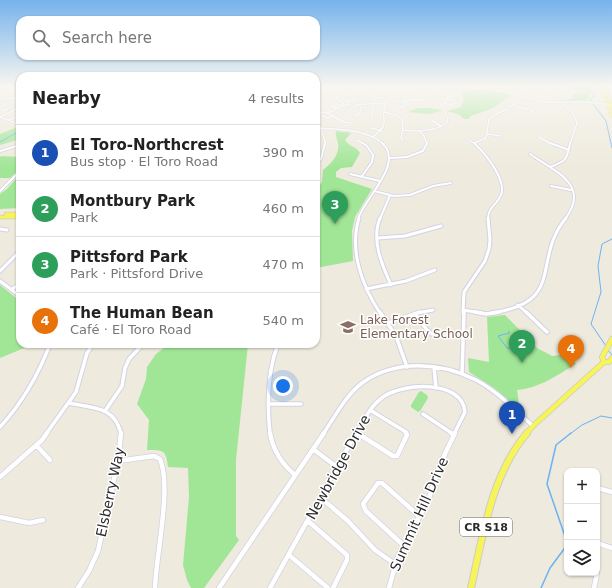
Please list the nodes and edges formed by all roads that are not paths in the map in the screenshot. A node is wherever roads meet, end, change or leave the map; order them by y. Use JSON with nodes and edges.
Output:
{"nodes":[{"id":1,"x":327,"y":113,"type":"edge"},
{"id":2,"x":360,"y":113,"type":"edge"},
{"id":3,"x":372,"y":113,"type":"edge"},
{"id":4,"x":384,"y":113,"type":"edge"},
{"id":5,"x":390,"y":113,"type":"edge"},
{"id":6,"x":498,"y":113,"type":"edge"},
{"id":7,"x":530,"y":113,"type":"edge"},
{"id":8,"x":573,"y":113,"type":"edge"},
{"id":9,"x":321,"y":115,"type":"dead end"},
{"id":10,"x":333,"y":116,"type":"junction"},
{"id":11,"x":355,"y":116,"type":"dead end"},
{"id":12,"x":0,"y":117,"type":"edge"},
{"id":13,"x":16,"y":117,"type":"edge"},
{"id":14,"x":368,"y":117,"type":"dead end"},
{"id":15,"x":448,"y":117,"type":"dead end"},
{"id":16,"x":523,"y":119,"type":"dead end"},
{"id":17,"x":8,"y":120,"type":"junction"},
{"id":18,"x":431,"y":120,"type":"dead end"},
{"id":19,"x":351,"y":123,"type":"dead end"},
{"id":20,"x":16,"y":124,"type":"edge"},
{"id":21,"x":441,"y":126,"type":"junction"},
{"id":22,"x":320,"y":128,"type":"joint"},
{"id":23,"x":371,"y":128,"type":"dead end"},
{"id":24,"x":382,"y":130,"type":"junction"},
{"id":25,"x":403,"y":130,"type":"junction"},
{"id":26,"x":420,"y":131,"type":"junction"},
{"id":27,"x":487,"y":134,"type":"junction"},
{"id":28,"x":501,"y":136,"type":"dead end"},
{"id":29,"x":372,"y":137,"type":"junction"},
{"id":30,"x":538,"y":137,"type":"dead end"},
{"id":31,"x":468,"y":139,"type":"dead end"},
{"id":32,"x":357,"y":140,"type":"dead end"},
{"id":33,"x":403,"y":141,"type":"dead end"},
{"id":34,"x":474,"y":143,"type":"junction"},
{"id":35,"x":16,"y":146,"type":"edge"},
{"id":36,"x":569,"y":150,"type":"junction"},
{"id":37,"x":0,"y":151,"type":"edge"},
{"id":38,"x":530,"y":154,"type":"dead end"},
{"id":39,"x":391,"y":158,"type":"junction"},
{"id":40,"x":320,"y":160,"type":"edge"},
{"id":41,"x":550,"y":167,"type":"junction"},
{"id":42,"x":350,"y":174,"type":"dead end"},
{"id":43,"x":16,"y":175,"type":"edge"},
{"id":44,"x":362,"y":176,"type":"junction"},
{"id":45,"x":380,"y":181,"type":"junction"},
{"id":46,"x":451,"y":183,"type":"dead end"},
{"id":47,"x":551,"y":186,"type":"dead end"},
{"id":48,"x":0,"y":187,"type":"edge"},
{"id":49,"x":4,"y":187,"type":"junction"},
{"id":50,"x":570,"y":190,"type":"junction"},
{"id":51,"x":0,"y":191,"type":"edge"},
{"id":52,"x":374,"y":191,"type":"junction"},
{"id":53,"x":390,"y":195,"type":"junction"},
{"id":54,"x":0,"y":215,"type":"edge"},
{"id":55,"x":16,"y":216,"type":"edge"},
{"id":56,"x":441,"y":226,"type":"dead end"},
{"id":57,"x":0,"y":229,"type":"edge"},
{"id":58,"x":6,"y":230,"type":"dead end"},
{"id":59,"x":378,"y":238,"type":"junction"},
{"id":60,"x":16,"y":255,"type":"edge"},
{"id":61,"x":435,"y":270,"type":"dead end"},
{"id":62,"x":0,"y":271,"type":"edge"},
{"id":63,"x":0,"y":282,"type":"edge"},
{"id":64,"x":391,"y":285,"type":"junction"},
{"id":65,"x":16,"y":286,"type":"edge"},
{"id":66,"x":12,"y":289,"type":"junction"},
{"id":67,"x":366,"y":289,"type":"junction"},
{"id":68,"x":16,"y":292,"type":"edge"},
{"id":69,"x":518,"y":305,"type":"junction"},
{"id":70,"x":433,"y":310,"type":"dead end"},
{"id":71,"x":463,"y":310,"type":"junction"},
{"id":72,"x":415,"y":314,"type":"junction"},
{"id":73,"x":388,"y":323,"type":"junction"},
{"id":74,"x":547,"y":332,"type":"dead end"},
{"id":75,"x":432,"y":334,"type":"dead end"},
{"id":76,"x":611,"y":340,"type":"edge"},
{"id":77,"x":48,"y":348,"type":"edge"},
{"id":78,"x":90,"y":348,"type":"edge"},
{"id":79,"x":139,"y":348,"type":"edge"},
{"id":80,"x":277,"y":348,"type":"edge"},
{"id":81,"x":609,"y":361,"type":"edge"},
{"id":82,"x":407,"y":367,"type":"junction"},
{"id":83,"x":434,"y":367,"type":"junction"},
{"id":84,"x":462,"y":374,"type":"junction"},
{"id":85,"x":436,"y":388,"type":"junction"},
{"id":86,"x":69,"y":403,"type":"junction"},
{"id":87,"x":269,"y":404,"type":"junction"},
{"id":88,"x":302,"y":404,"type":"dead end"},
{"id":89,"x":370,"y":410,"type":"junction"},
{"id":90,"x":105,"y":411,"type":"junction"},
{"id":91,"x":423,"y":414,"type":"dead end"},
{"id":92,"x":533,"y":426,"type":"junction"},
{"id":93,"x":0,"y":427,"type":"edge"},
{"id":94,"x":357,"y":433,"type":"junction"},
{"id":95,"x":454,"y":435,"type":"junction"},
{"id":96,"x":36,"y":445,"type":"junction"},
{"id":97,"x":313,"y":448,"type":"junction"},
{"id":98,"x":50,"y":460,"type":"dead end"},
{"id":99,"x":118,"y":461,"type":"junction"},
{"id":100,"x":338,"y":467,"type":"junction"},
{"id":101,"x":295,"y":475,"type":"junction"},
{"id":102,"x":0,"y":477,"type":"edge"},
{"id":103,"x":600,"y":489,"type":"edge"},
{"id":104,"x":612,"y":492,"type":"edge"},
{"id":105,"x":321,"y":498,"type":"junction"},
{"id":106,"x":419,"y":516,"type":"junction"},
{"id":107,"x":0,"y":517,"type":"edge"},
{"id":108,"x":42,"y":520,"type":"dead end"},
{"id":109,"x":308,"y":521,"type":"junction"},
{"id":110,"x":600,"y":544,"type":"edge"},
{"id":111,"x":403,"y":546,"type":"junction"},
{"id":112,"x":612,"y":548,"type":"edge"},
{"id":113,"x":289,"y":555,"type":"junction"},
{"id":114,"x":395,"y":564,"type":"junction"},
{"id":115,"x":596,"y":576,"type":"edge"},
{"id":116,"x":78,"y":588,"type":"edge"},
{"id":117,"x":155,"y":588,"type":"edge"},
{"id":118,"x":219,"y":588,"type":"edge"},
{"id":119,"x":270,"y":588,"type":"edge"},
{"id":120,"x":328,"y":588,"type":"edge"},
{"id":121,"x":333,"y":588,"type":"edge"},
{"id":122,"x":389,"y":588,"type":"edge"},
{"id":123,"x":471,"y":588,"type":"edge"},
{"id":124,"x":594,"y":588,"type":"edge"}],
"edges":[{"from":1,"to":10,"type":"street"},
{"from":2,"to":11,"type":"street"},
{"from":3,"to":14,"type":"street"},
{"from":4,"to":24,"type":"street"},
{"from":5,"to":25,"type":"street"},
{"from":6,"to":27,"type":"street"},
{"from":7,"to":16,"type":"street"},
{"from":8,"to":36,"type":"street"},
{"from":9,"to":10,"type":"street"},
{"from":10,"to":19,"type":"street"},
{"from":12,"to":17,"type":"street"},
{"from":13,"to":17,"type":"street"},
{"from":15,"to":21,"type":"street"},
{"from":17,"to":20,"type":"street"},
{"from":18,"to":21,"type":"street"},
{"from":21,"to":26,"type":"street"},
{"from":22,"to":29,"type":"street"},
{"from":22,"to":40,"type":"street"},
{"from":23,"to":24,"type":"street"},
{"from":24,"to":29,"type":"street"},
{"from":25,"to":26,"type":"street"},
{"from":25,"to":33,"type":"street"},
{"from":26,"to":39,"type":"street"},
{"from":27,"to":28,"type":"street"},
{"from":27,"to":34,"type":"street"},
{"from":29,"to":39,"type":"street"},
{"from":30,"to":36,"type":"street"},
{"from":31,"to":34,"type":"street"},
{"from":32,"to":44,"type":"street"},
{"from":34,"to":71,"type":"street"},
{"from":35,"to":37,"type":"street"},
{"from":36,"to":41,"type":"street"},
{"from":38,"to":41,"type":"street"},
{"from":39,"to":45,"type":"street"},
{"from":41,"to":50,"type":"street"},
{"from":42,"to":44,"type":"street"},
{"from":43,"to":49,"type":"street"},
{"from":44,"to":45,"type":"street"},
{"from":45,"to":52,"type":"street"},
{"from":46,"to":53,"type":"street"},
{"from":47,"to":50,"type":"street"},
{"from":48,"to":49,"type":"street"},
{"from":49,"to":51,"type":"street"},
{"from":50,"to":69,"type":"street"},
{"from":52,"to":53,"type":"street"},
{"from":52,"to":67,"type":"street"},
{"from":53,"to":59,"type":"street"},
{"from":54,"to":55,"type":"main road"},
{"from":56,"to":59,"type":"street"},
{"from":57,"to":58,"type":"street"},
{"from":59,"to":64,"type":"street"},
{"from":60,"to":62,"type":"street"},
{"from":61,"to":64,"type":"street"},
{"from":63,"to":66,"type":"street"},
{"from":64,"to":67,"type":"street"},
{"from":65,"to":66,"type":"street"},
{"from":66,"to":68,"type":"street"},
{"from":67,"to":73,"type":"street"},
{"from":69,"to":71,"type":"street"},
{"from":69,"to":74,"type":"street"},
{"from":70,"to":72,"type":"street"},
{"from":71,"to":84,"type":"street"},
{"from":72,"to":73,"type":"street"},
{"from":72,"to":75,"type":"street"},
{"from":73,"to":82,"type":"street"},
{"from":76,"to":81,"type":"main road"},
{"from":77,"to":93,"type":"street"},
{"from":78,"to":86,"type":"street"},
{"from":79,"to":90,"type":"street"},
{"from":80,"to":87,"type":"street"},
{"from":81,"to":92,"type":"main road","number":"CR S18"},
{"from":82,"to":83,"type":"street"},
{"from":82,"to":97,"type":"street"},
{"from":83,"to":84,"type":"street"},
{"from":83,"to":85,"type":"street"},
{"from":84,"to":92,"type":"street"},
{"from":85,"to":89,"type":"street","name":"Newbridge Drive"},
{"from":85,"to":95,"type":"street","name":"Summit Hill Drive"},
{"from":86,"to":90,"type":"street"},
{"from":86,"to":96,"type":"street"},
{"from":87,"to":88,"type":"street"},
{"from":87,"to":101,"type":"street"},
{"from":89,"to":94,"type":"street","name":"Newbridge Drive"},
{"from":89,"to":94,"type":"street"},
{"from":90,"to":99,"type":"street","name":"Elsberry Way"},
{"from":91,"to":95,"type":"street"},
{"from":92,"to":123,"type":"main road","number":"CR S18"},
{"from":94,"to":100,"type":"street","name":"Newbridge Drive"},
{"from":95,"to":106,"type":"street","name":"Summit Hill Drive"},
{"from":96,"to":98,"type":"street"},
{"from":96,"to":102,"type":"street"},
{"from":97,"to":100,"type":"street"},
{"from":97,"to":101,"type":"street"},
{"from":99,"to":116,"type":"street","name":"Elsberry Way"},
{"from":99,"to":117,"type":"street"},
{"from":100,"to":105,"type":"street","name":"Newbridge Drive"},
{"from":101,"to":118,"type":"street"},
{"from":103,"to":104,"type":"street"},
{"from":105,"to":109,"type":"street","name":"Newbridge Drive"},
{"from":105,"to":114,"type":"street"},
{"from":106,"to":111,"type":"street","name":"Summit Hill Drive"},
{"from":106,"to":111,"type":"street"},
{"from":107,"to":108,"type":"street"},
{"from":109,"to":113,"type":"street","name":"Newbridge Drive"},
{"from":109,"to":121,"type":"street"},
{"from":110,"to":112,"type":"street"},
{"from":111,"to":114,"type":"street","name":"Summit Hill Drive"},
{"from":113,"to":119,"type":"street","name":"Newbridge Drive"},
{"from":113,"to":120,"type":"street"},
{"from":114,"to":122,"type":"street","name":"Summit Hill Drive"},
{"from":115,"to":124,"type":"street"}]}
